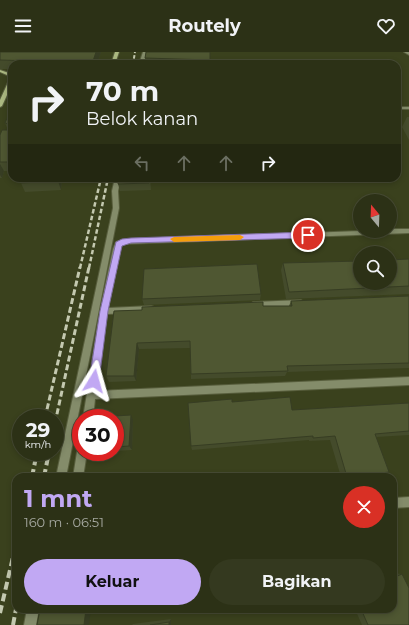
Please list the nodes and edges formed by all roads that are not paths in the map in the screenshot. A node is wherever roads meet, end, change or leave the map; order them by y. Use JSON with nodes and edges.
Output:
{"nodes":[{"id":1,"x":406,"y":52,"type":"edge"},
{"id":2,"x":409,"y":54,"type":"edge"},
{"id":3,"x":8,"y":87,"type":"edge"},
{"id":4,"x":0,"y":106,"type":"edge"},
{"id":5,"x":117,"y":182,"type":"edge"},
{"id":6,"x":409,"y":231,"type":"edge"},
{"id":7,"x":306,"y":302,"type":"edge"},
{"id":8,"x":243,"y":305,"type":"edge"},
{"id":9,"x":158,"y":309,"type":"edge"},
{"id":10,"x":104,"y":311,"type":"junction"},
{"id":11,"x":409,"y":381,"type":"edge"},
{"id":12,"x":92,"y":395,"type":"junction"},
{"id":13,"x":90,"y":409,"type":"edge"},
{"id":14,"x":81,"y":461,"type":"edge"},
{"id":15,"x":61,"y":473,"type":"edge"},
{"id":16,"x":79,"y":473,"type":"edge"},
{"id":17,"x":409,"y":502,"type":"edge"},
{"id":18,"x":397,"y":503,"type":"edge"},
{"id":19,"x":32,"y":613,"type":"edge"},
{"id":20,"x":30,"y":625,"type":"edge"}],
"edges":[{"from":1,"to":2,"type":"street"},
{"from":3,"to":4,"type":"main road"},
{"from":5,"to":15,"type":"street"},
{"from":6,"to":10,"type":"street"},
{"from":7,"to":8,"type":"street"},
{"from":9,"to":10,"type":"street"},
{"from":10,"to":12,"type":"street"},
{"from":11,"to":12,"type":"street"},
{"from":12,"to":13,"type":"street"},
{"from":14,"to":16,"type":"street"},
{"from":17,"to":18,"type":"street"},
{"from":19,"to":20,"type":"street"}]}
